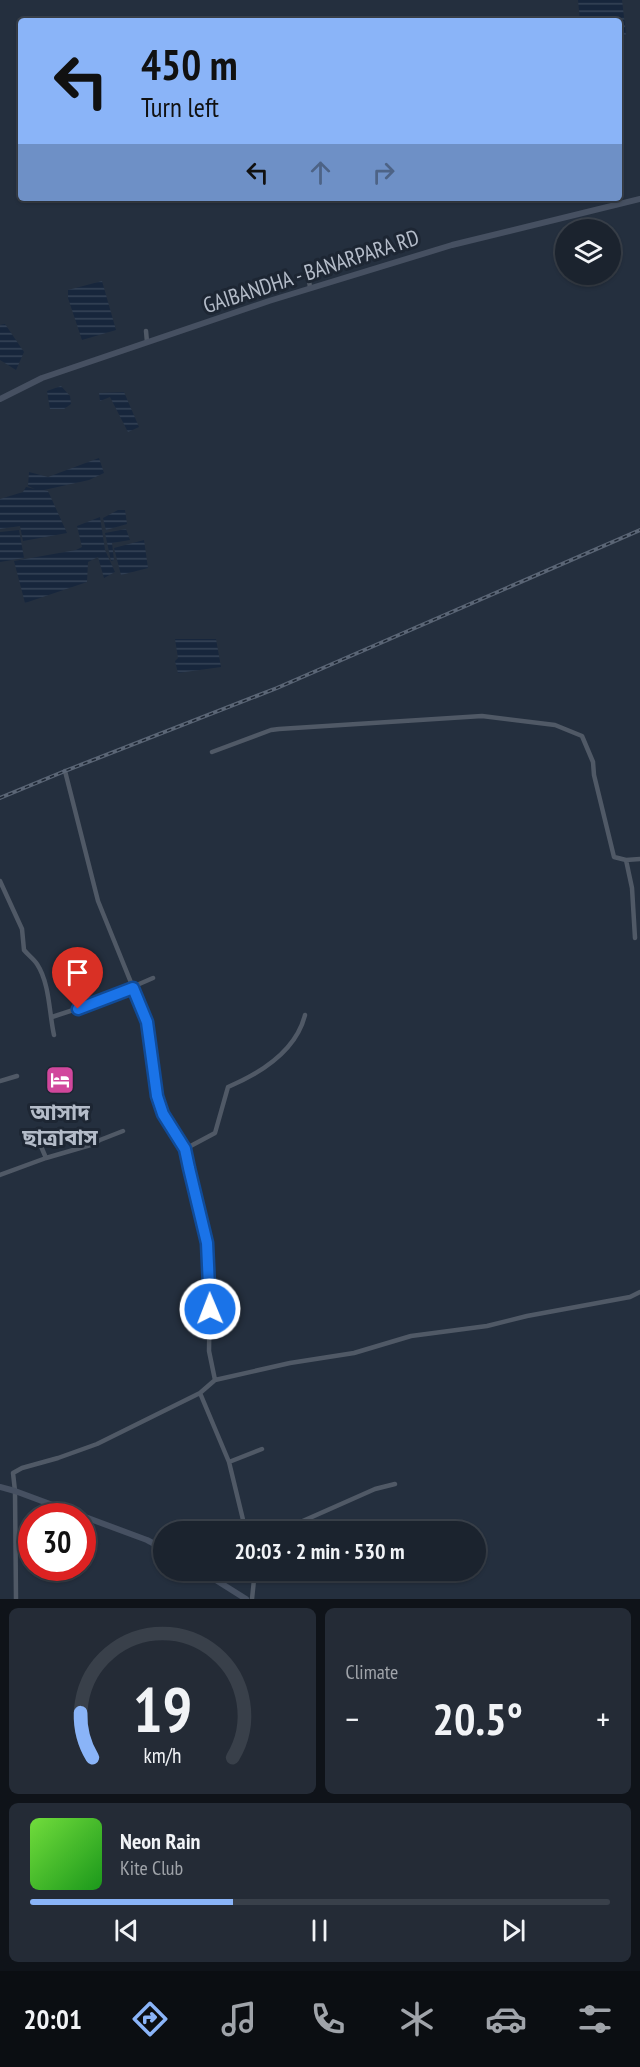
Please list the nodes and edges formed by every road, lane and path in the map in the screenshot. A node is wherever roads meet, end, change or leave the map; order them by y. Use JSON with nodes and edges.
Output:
{"nodes":[{"id":1,"x":640,"y":199,"type":"edge"},
{"id":2,"x":309,"y":280,"type":"dead end"},
{"id":3,"x":310,"y":288,"type":"junction"},
{"id":4,"x":146,"y":331,"type":"dead end"},
{"id":5,"x":147,"y":342,"type":"junction"},
{"id":6,"x":0,"y":399,"type":"edge"},
{"id":7,"x":212,"y":752,"type":"dead end"},
{"id":8,"x":65,"y":771,"type":"dead end"},
{"id":9,"x":640,"y":859,"type":"edge"},
{"id":10,"x":626,"y":860,"type":"junction"},
{"id":11,"x":0,"y":881,"type":"edge"},
{"id":12,"x":635,"y":938,"type":"dead end"},
{"id":13,"x":153,"y":978,"type":"dead end"},
{"id":14,"x":133,"y":988,"type":"junction"},
{"id":15,"x":305,"y":1015,"type":"dead end"},
{"id":16,"x":52,"y":1017,"type":"junction"},
{"id":17,"x":54,"y":1035,"type":"dead end"},
{"id":18,"x":17,"y":1076,"type":"dead end"},
{"id":19,"x":0,"y":1081,"type":"edge"},
{"id":20,"x":123,"y":1131,"type":"dead end"},
{"id":21,"x":40,"y":1144,"type":"dead end"},
{"id":22,"x":185,"y":1149,"type":"junction"},
{"id":23,"x":46,"y":1158,"type":"junction"},
{"id":24,"x":0,"y":1175,"type":"edge"},
{"id":25,"x":640,"y":1292,"type":"edge"},
{"id":26,"x":215,"y":1380,"type":"junction"},
{"id":27,"x":200,"y":1393,"type":"junction"},
{"id":28,"x":262,"y":1449,"type":"dead end"},
{"id":29,"x":229,"y":1462,"type":"junction"},
{"id":30,"x":395,"y":1484,"type":"dead end"},
{"id":31,"x":0,"y":1488,"type":"edge"},
{"id":32,"x":15,"y":1491,"type":"junction"},
{"id":33,"x":243,"y":1521,"type":"edge"},
{"id":34,"x":303,"y":1521,"type":"edge"},
{"id":35,"x":153,"y":1543,"type":"edge"},
{"id":36,"x":217,"y":1581,"type":"edge"},
{"id":37,"x":254,"y":1581,"type":"edge"},
{"id":38,"x":16,"y":1599,"type":"edge"},
{"id":39,"x":246,"y":1599,"type":"edge"},
{"id":40,"x":252,"y":1599,"type":"edge"}],
"edges":[{"from":1,"to":3,"type":"main road","name":"GAIBANDHA - BANARPARA RD"},
{"from":2,"to":3,"type":"street"},
{"from":3,"to":5,"type":"main road","name":"GAIBANDHA - BANARPARA RD"},
{"from":4,"to":5,"type":"street"},
{"from":5,"to":6,"type":"main road","name":"GAIBANDHA - BANARPARA RD"},
{"from":7,"to":10,"type":"street"},
{"from":8,"to":14,"type":"street"},
{"from":9,"to":10,"type":"street"},
{"from":10,"to":12,"type":"street"},
{"from":11,"to":16,"type":"street"},
{"from":13,"to":14,"type":"street"},
{"from":14,"to":16,"type":"street"},
{"from":14,"to":22,"type":"street"},
{"from":15,"to":22,"type":"street"},
{"from":16,"to":17,"type":"street"},
{"from":18,"to":19,"type":"street"},
{"from":20,"to":23,"type":"street"},
{"from":21,"to":23,"type":"street"},
{"from":22,"to":26,"type":"street"},
{"from":23,"to":24,"type":"street"},
{"from":25,"to":26,"type":"street"},
{"from":26,"to":27,"type":"street"},
{"from":27,"to":29,"type":"street"},
{"from":27,"to":32,"type":"street"},
{"from":28,"to":29,"type":"street"},
{"from":29,"to":33,"type":"street"},
{"from":30,"to":34,"type":"street"},
{"from":31,"to":32,"type":"main road"},
{"from":32,"to":35,"type":"main road"},
{"from":32,"to":38,"type":"street"},
{"from":36,"to":39,"type":"main road"},
{"from":37,"to":40,"type":"street"}]}
